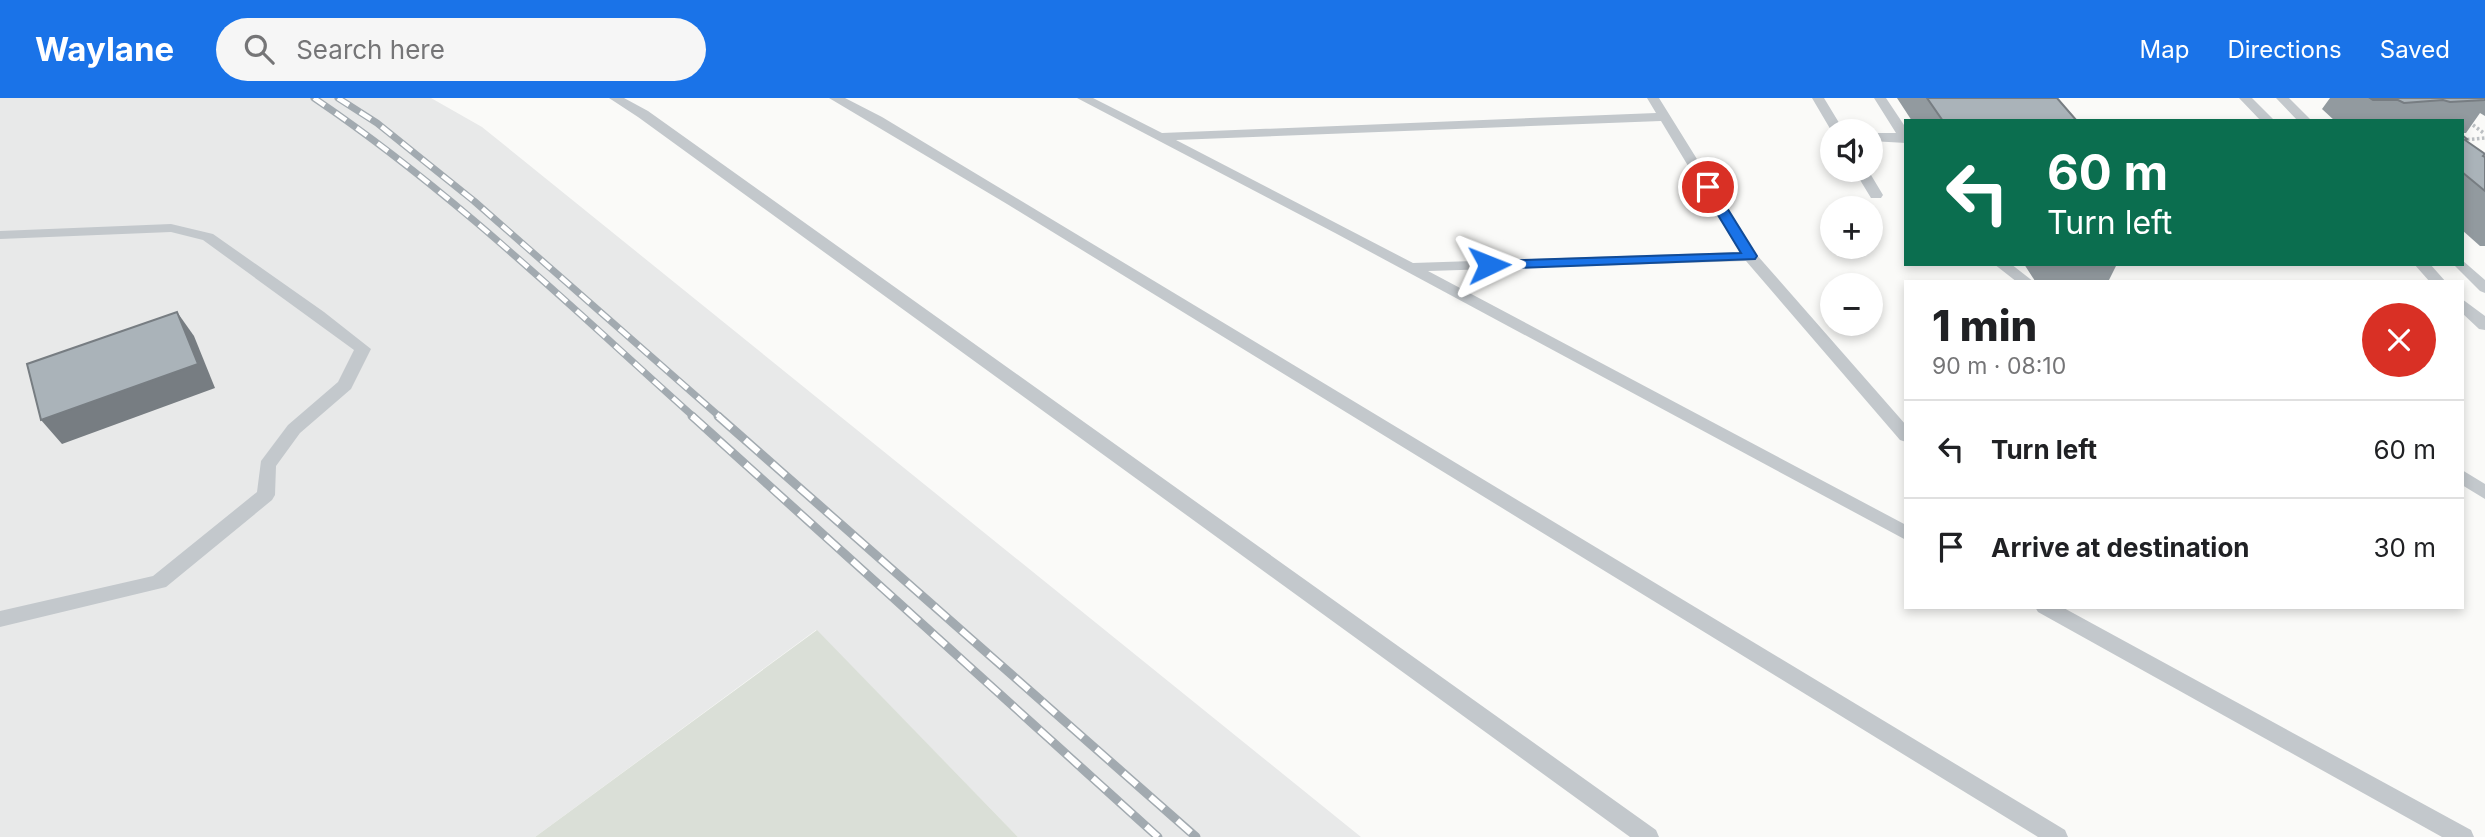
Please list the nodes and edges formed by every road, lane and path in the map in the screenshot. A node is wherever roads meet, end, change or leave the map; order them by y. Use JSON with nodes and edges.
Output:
{"nodes":[{"id":1,"x":615,"y":98,"type":"edge"},
{"id":2,"x":835,"y":98,"type":"edge"},
{"id":3,"x":1083,"y":98,"type":"edge"},
{"id":4,"x":1653,"y":98,"type":"edge"},
{"id":5,"x":1818,"y":98,"type":"edge"},
{"id":6,"x":1880,"y":98,"type":"edge"},
{"id":7,"x":2245,"y":98,"type":"edge"},
{"id":8,"x":2282,"y":98,"type":"edge"},
{"id":9,"x":2461,"y":116,"type":"edge"},
{"id":10,"x":1665,"y":117,"type":"junction"},
{"id":11,"x":1831,"y":119,"type":"edge"},
{"id":12,"x":2267,"y":119,"type":"edge"},
{"id":13,"x":2304,"y":119,"type":"edge"},
{"id":14,"x":2485,"y":128,"type":"edge"},
{"id":15,"x":2478,"y":130,"type":"junction"},
{"id":16,"x":1904,"y":136,"type":"edge"},
{"id":17,"x":2485,"y":136,"type":"edge"},
{"id":18,"x":1159,"y":137,"type":"junction"},
{"id":19,"x":1883,"y":137,"type":"edge"},
{"id":20,"x":1904,"y":138,"type":"edge"},
{"id":21,"x":2464,"y":140,"type":"edge"},
{"id":22,"x":1868,"y":182,"type":"edge"},
{"id":23,"x":1876,"y":195,"type":"dead end"},
{"id":24,"x":0,"y":235,"type":"edge"},
{"id":25,"x":1750,"y":256,"type":"junction"},
{"id":26,"x":2004,"y":266,"type":"edge"},
{"id":27,"x":2423,"y":266,"type":"edge"},
{"id":28,"x":2462,"y":266,"type":"edge"},
{"id":29,"x":1411,"y":268,"type":"junction"},
{"id":30,"x":2024,"y":280,"type":"edge"},
{"id":31,"x":2437,"y":280,"type":"edge"},
{"id":32,"x":2483,"y":283,"type":"edge"},
{"id":33,"x":2464,"y":306,"type":"edge"},
{"id":34,"x":2485,"y":325,"type":"edge"},
{"id":35,"x":1904,"y":434,"type":"edge"},
{"id":36,"x":2464,"y":477,"type":"edge"},
{"id":37,"x":2485,"y":493,"type":"edge"},
{"id":38,"x":1904,"y":532,"type":"edge"},
{"id":39,"x":2053,"y":610,"type":"edge"},
{"id":40,"x":0,"y":619,"type":"edge"},
{"id":41,"x":1648,"y":837,"type":"edge"},
{"id":42,"x":2057,"y":837,"type":"edge"},
{"id":43,"x":2463,"y":837,"type":"edge"}],
"edges":[{"from":1,"to":41,"type":"lane"},
{"from":2,"to":42,"type":"lane"},
{"from":3,"to":18,"type":"lane"},
{"from":4,"to":10,"type":"lane"},
{"from":5,"to":11,"type":"lane"},
{"from":6,"to":16,"type":"lane"},
{"from":7,"to":12,"type":"lane"},
{"from":8,"to":13,"type":"lane"},
{"from":9,"to":15,"type":"path"},
{"from":10,"to":18,"type":"lane"},
{"from":10,"to":25,"type":"lane"},
{"from":14,"to":15,"type":"path"},
{"from":15,"to":17,"type":"path"},
{"from":17,"to":21,"type":"path"},
{"from":18,"to":29,"type":"lane"},
{"from":19,"to":20,"type":"lane"},
{"from":22,"to":23,"type":"lane"},
{"from":24,"to":40,"type":"lane"},
{"from":25,"to":29,"type":"lane"},
{"from":25,"to":35,"type":"lane"},
{"from":26,"to":30,"type":"lane"},
{"from":27,"to":31,"type":"lane"},
{"from":28,"to":32,"type":"lane"},
{"from":29,"to":38,"type":"lane"},
{"from":33,"to":34,"type":"lane"},
{"from":36,"to":37,"type":"lane"},
{"from":39,"to":43,"type":"lane"}]}
